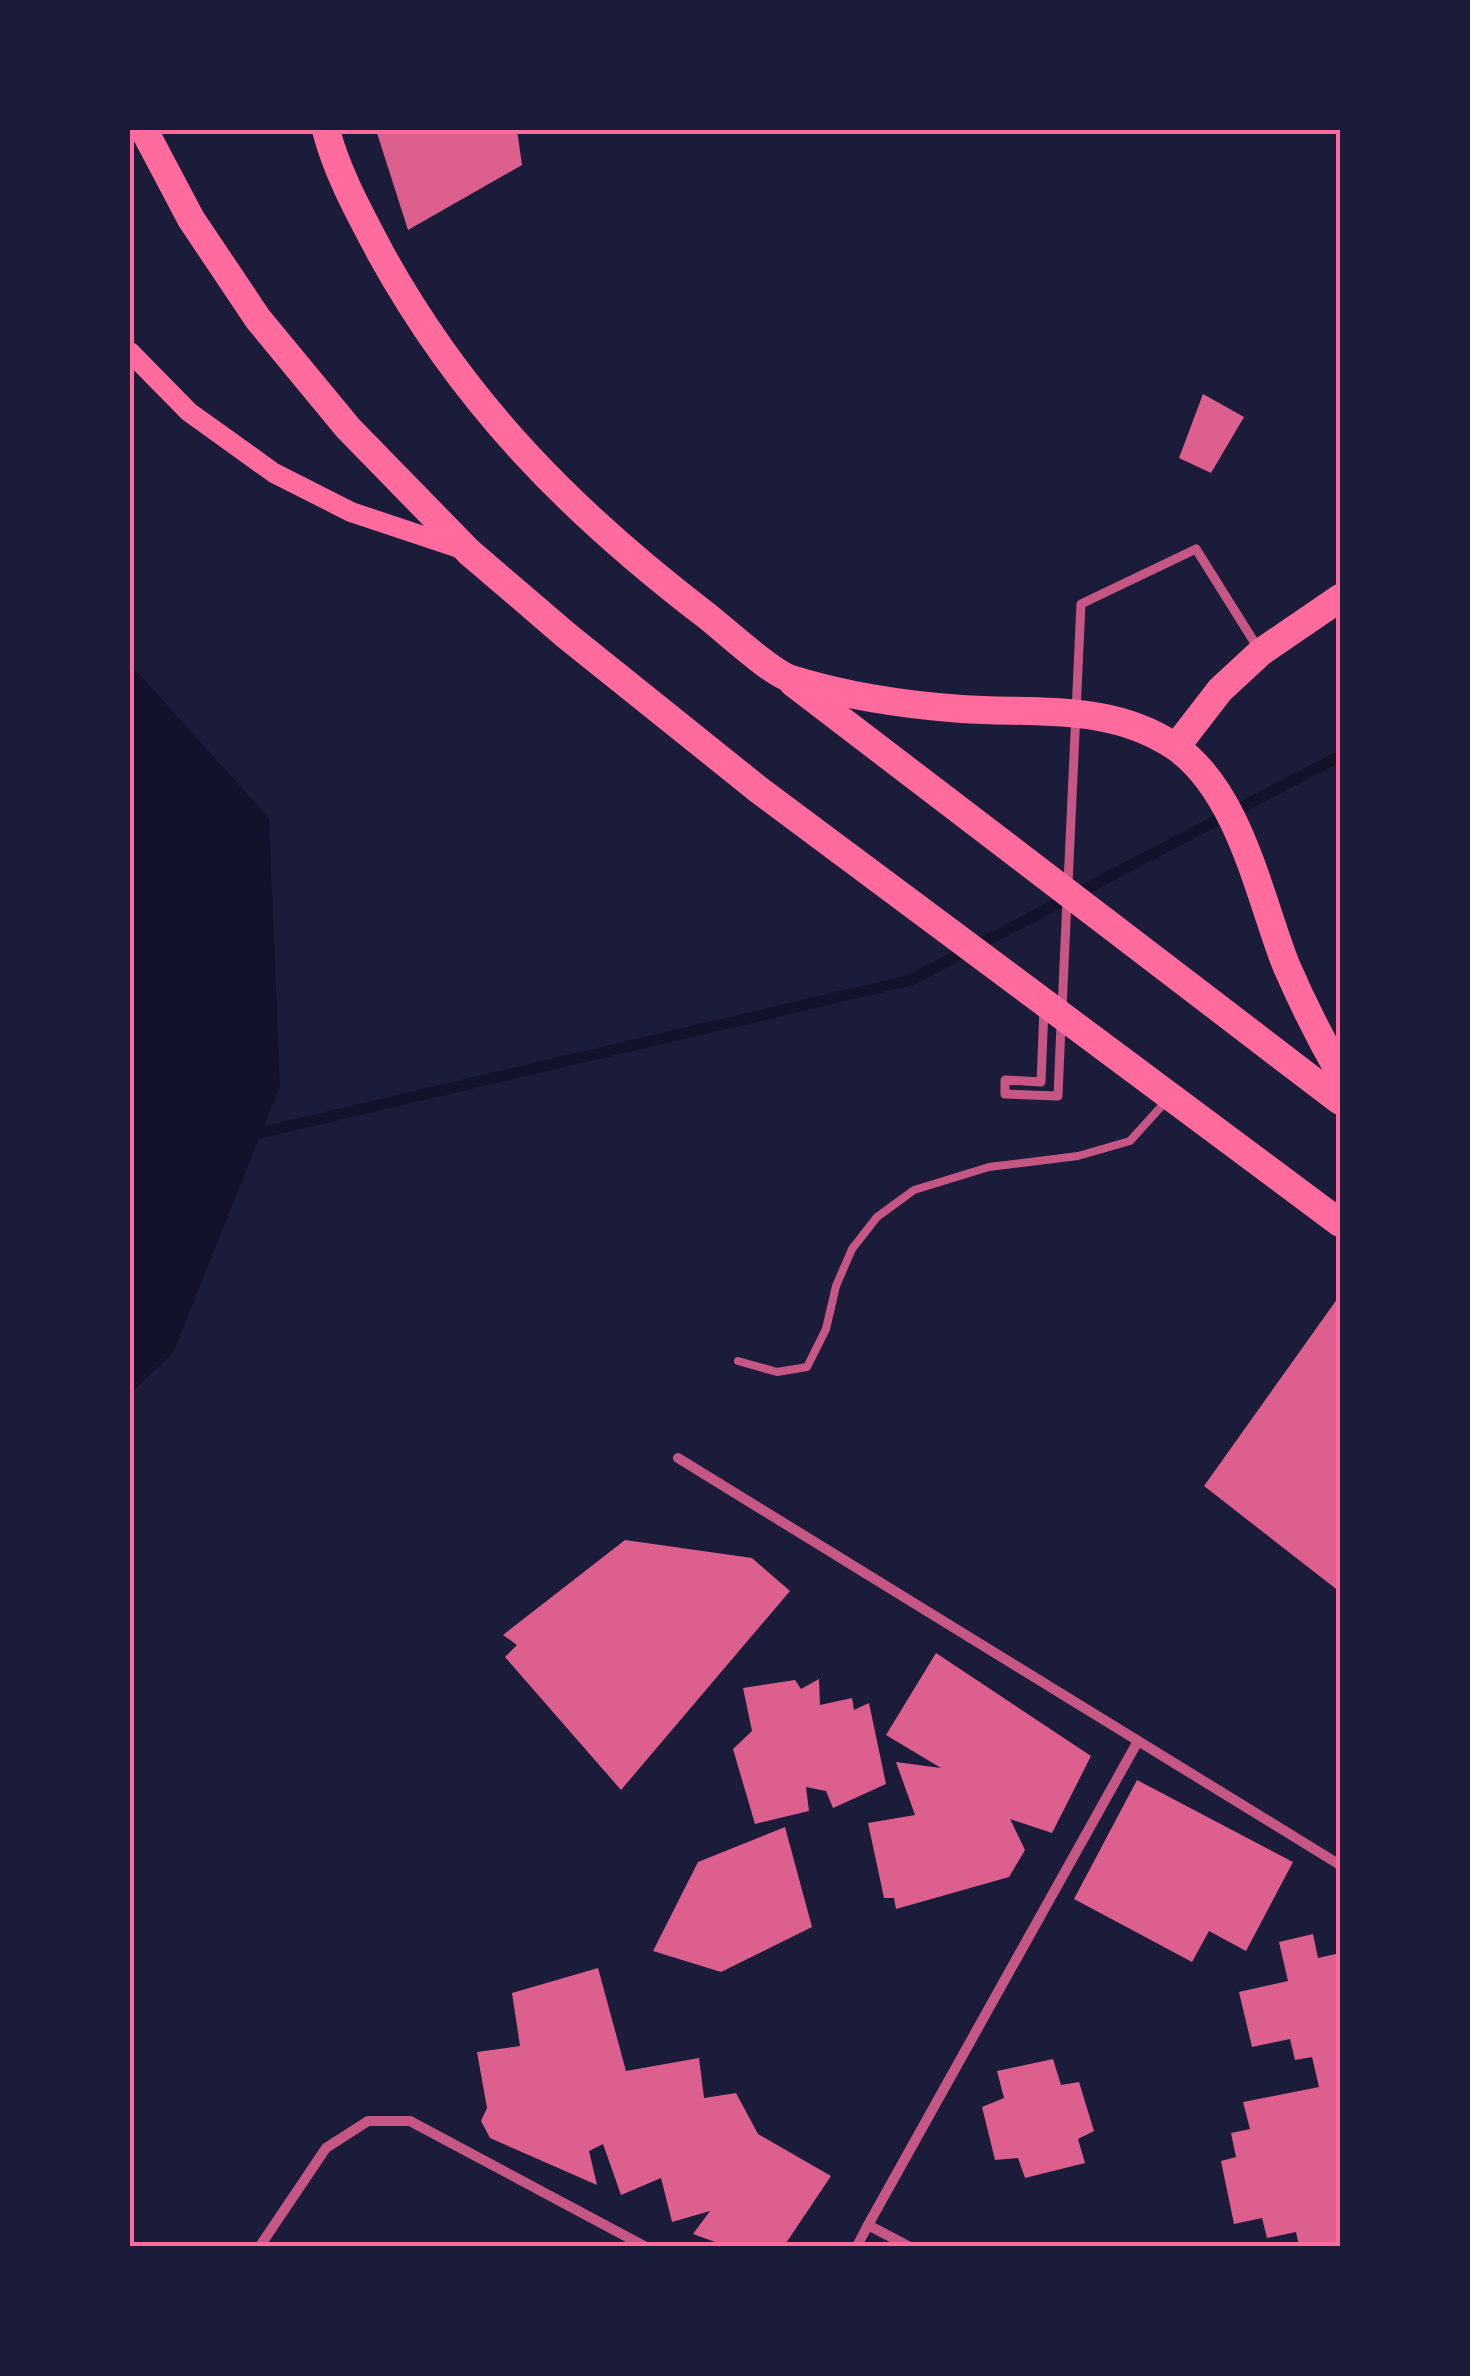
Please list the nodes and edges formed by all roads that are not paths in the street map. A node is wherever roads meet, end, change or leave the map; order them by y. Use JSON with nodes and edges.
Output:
{"nodes":[{"id":1,"x":144,"y":130,"type":"edge"},
{"id":2,"x":323,"y":136,"type":"edge"},
{"id":3,"x":130,"y":352,"type":"edge"},
{"id":4,"x":469,"y":552,"type":"junction"},
{"id":5,"x":1340,"y":598,"type":"edge"},
{"id":6,"x":1261,"y":652,"type":"junction"},
{"id":7,"x":787,"y":678,"type":"junction"},
{"id":8,"x":1176,"y":747,"type":"junction"},
{"id":9,"x":1045,"y":1000,"type":"junction"},
{"id":10,"x":1340,"y":1073,"type":"edge"},
{"id":11,"x":1171,"y":1096,"type":"junction"},
{"id":12,"x":1340,"y":1101,"type":"edge"},
{"id":13,"x":1340,"y":1223,"type":"edge"},
{"id":14,"x":738,"y":1360,"type":"dead end"},
{"id":15,"x":678,"y":1458,"type":"dead end"},
{"id":16,"x":1138,"y":1741,"type":"junction"},
{"id":17,"x":1340,"y":1864,"type":"edge"},
{"id":18,"x":868,"y":2225,"type":"junction"},
{"id":19,"x":260,"y":2246,"type":"edge"},
{"id":20,"x":644,"y":2246,"type":"edge"},
{"id":21,"x":857,"y":2246,"type":"edge"},
{"id":22,"x":908,"y":2246,"type":"edge"}],
"edges":[{"from":1,"to":4,"type":"highway"},
{"from":2,"to":7,"type":"highway"},
{"from":3,"to":4,"type":"main road"},
{"from":4,"to":9,"type":"highway"},
{"from":5,"to":6,"type":"highway"},
{"from":6,"to":8,"type":"highway"},
{"from":6,"to":9,"type":"street"},
{"from":7,"to":8,"type":"highway"},
{"from":7,"to":12,"type":"highway"},
{"from":8,"to":10,"type":"highway"},
{"from":9,"to":11,"type":"highway"},
{"from":11,"to":13,"type":"highway"},
{"from":11,"to":14,"type":"lane"},
{"from":15,"to":16,"type":"street"},
{"from":16,"to":17,"type":"street"},
{"from":16,"to":18,"type":"street"},
{"from":18,"to":21,"type":"street"},
{"from":18,"to":22,"type":"street"},
{"from":19,"to":20,"type":"street"}]}
